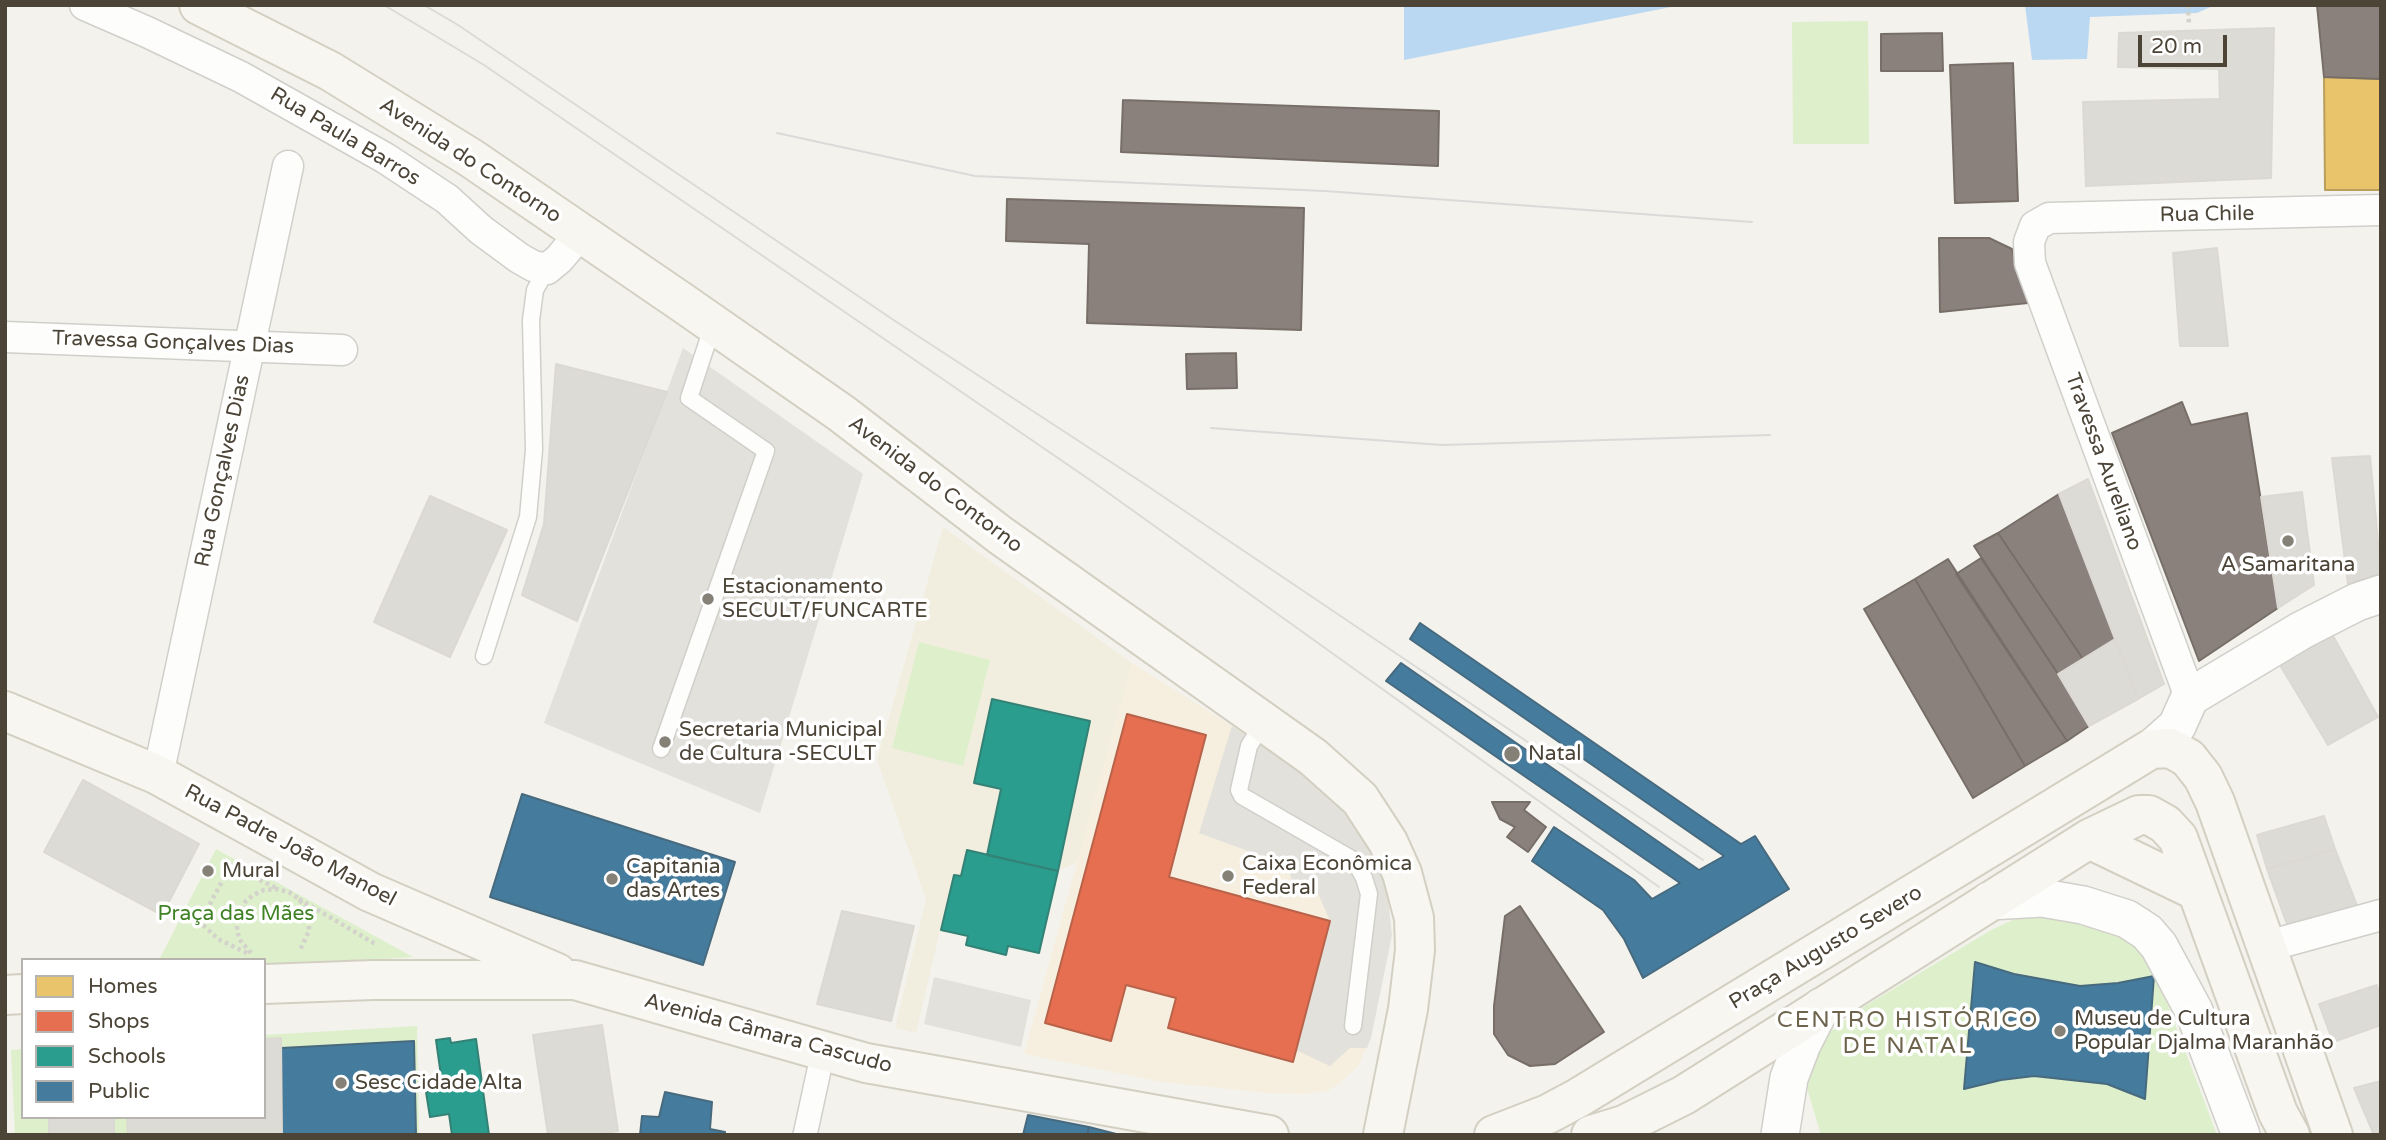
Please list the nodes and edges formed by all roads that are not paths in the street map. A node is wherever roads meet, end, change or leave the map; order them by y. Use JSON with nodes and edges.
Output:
{"nodes":[{"id":1,"x":85,"y":5,"type":"edge"},
{"id":2,"x":199,"y":5,"type":"edge"},
{"id":3,"x":288,"y":166,"type":"dead end"},
{"id":4,"x":2381,"y":210,"type":"edge"},
{"id":5,"x":2035,"y":226,"type":"joint"},
{"id":6,"x":575,"y":231,"type":"junction"},
{"id":7,"x":547,"y":269,"type":"junction"},
{"id":8,"x":713,"y":324,"type":"junction"},
{"id":9,"x":5,"y":337,"type":"edge"},
{"id":10,"x":250,"y":345,"type":"junction"},
{"id":11,"x":342,"y":349,"type":"dead end"},
{"id":12,"x":2381,"y":594,"type":"edge"},
{"id":13,"x":484,"y":656,"type":"dead end"},
{"id":14,"x":2189,"y":698,"type":"junction"},
{"id":15,"x":5,"y":711,"type":"edge"},
{"id":16,"x":1262,"y":723,"type":"junction"},
{"id":17,"x":661,"y":748,"type":"dead end"},
{"id":18,"x":2151,"y":748,"type":"junction"},
{"id":19,"x":158,"y":775,"type":"junction"},
{"id":20,"x":1989,"y":901,"type":"junction"},
{"id":21,"x":2381,"y":915,"type":"edge"},
{"id":22,"x":2268,"y":946,"type":"junction"},
{"id":23,"x":575,"y":980,"type":"junction"},
{"id":24,"x":266,"y":985,"type":"edge"},
{"id":25,"x":1821,"y":1007,"type":"junction"},
{"id":26,"x":1353,"y":1026,"type":"dead end"},
{"id":27,"x":823,"y":1052,"type":"junction"},
{"id":28,"x":1608,"y":1130,"type":"edge"},
{"id":29,"x":805,"y":1135,"type":"edge"},
{"id":30,"x":1269,"y":1135,"type":"edge"},
{"id":31,"x":1383,"y":1135,"type":"edge"},
{"id":32,"x":1494,"y":1135,"type":"edge"},
{"id":33,"x":1780,"y":1135,"type":"edge"},
{"id":34,"x":2241,"y":1135,"type":"edge"},
{"id":35,"x":2290,"y":1135,"type":"edge"},
{"id":36,"x":2333,"y":1135,"type":"edge"}],
"edges":[{"from":1,"to":7,"type":"street","name":"Rua Paula Barros"},
{"from":2,"to":6,"type":"main road","name":"Avenida do Contorno"},
{"from":3,"to":10,"type":"street","name":"Rua Gonçalves Dias"},
{"from":4,"to":5,"type":"street","name":"Rua Chile"},
{"from":5,"to":14,"type":"street","name":"Travessa Aureliano"},
{"from":6,"to":7,"type":"street"},
{"from":6,"to":8,"type":"main road","name":"Avenida do Contorno"},
{"from":7,"to":13,"type":"lane"},
{"from":8,"to":16,"type":"main road","name":"Avenida do Contorno"},
{"from":8,"to":17,"type":"lane"},
{"from":9,"to":10,"type":"street","name":"Travessa Gonçalves Dias"},
{"from":10,"to":11,"type":"street","name":"Travessa Gonçalves Dias"},
{"from":10,"to":19,"type":"street","name":"Rua Gonçalves Dias"},
{"from":12,"to":14,"type":"street"},
{"from":14,"to":18,"type":"street","name":"Praça Augusto Severo"},
{"from":15,"to":19,"type":"main road","name":"Rua Padre João Manoel"},
{"from":16,"to":26,"type":"lane"},
{"from":16,"to":31,"type":"main road","name":"Avenida do Contorno"},
{"from":18,"to":22,"type":"main road"},
{"from":18,"to":32,"type":"main road","name":"Praça Augusto Severo"},
{"from":19,"to":23,"type":"main road","name":"Rua Padre João Manoel"},
{"from":20,"to":25,"type":"main road"},
{"from":20,"to":34,"type":"street"},
{"from":20,"to":35,"type":"main road"},
{"from":21,"to":22,"type":"street"},
{"from":22,"to":36,"type":"main road"},
{"from":23,"to":24,"type":"main road","name":"Avenida Câmara Cascudo"},
{"from":23,"to":27,"type":"main road","name":"Avenida Câmara Cascudo"},
{"from":25,"to":28,"type":"main road"},
{"from":25,"to":33,"type":"street"},
{"from":27,"to":29,"type":"street"},
{"from":27,"to":30,"type":"main road","name":"Avenida Câmara Cascudo"}]}
